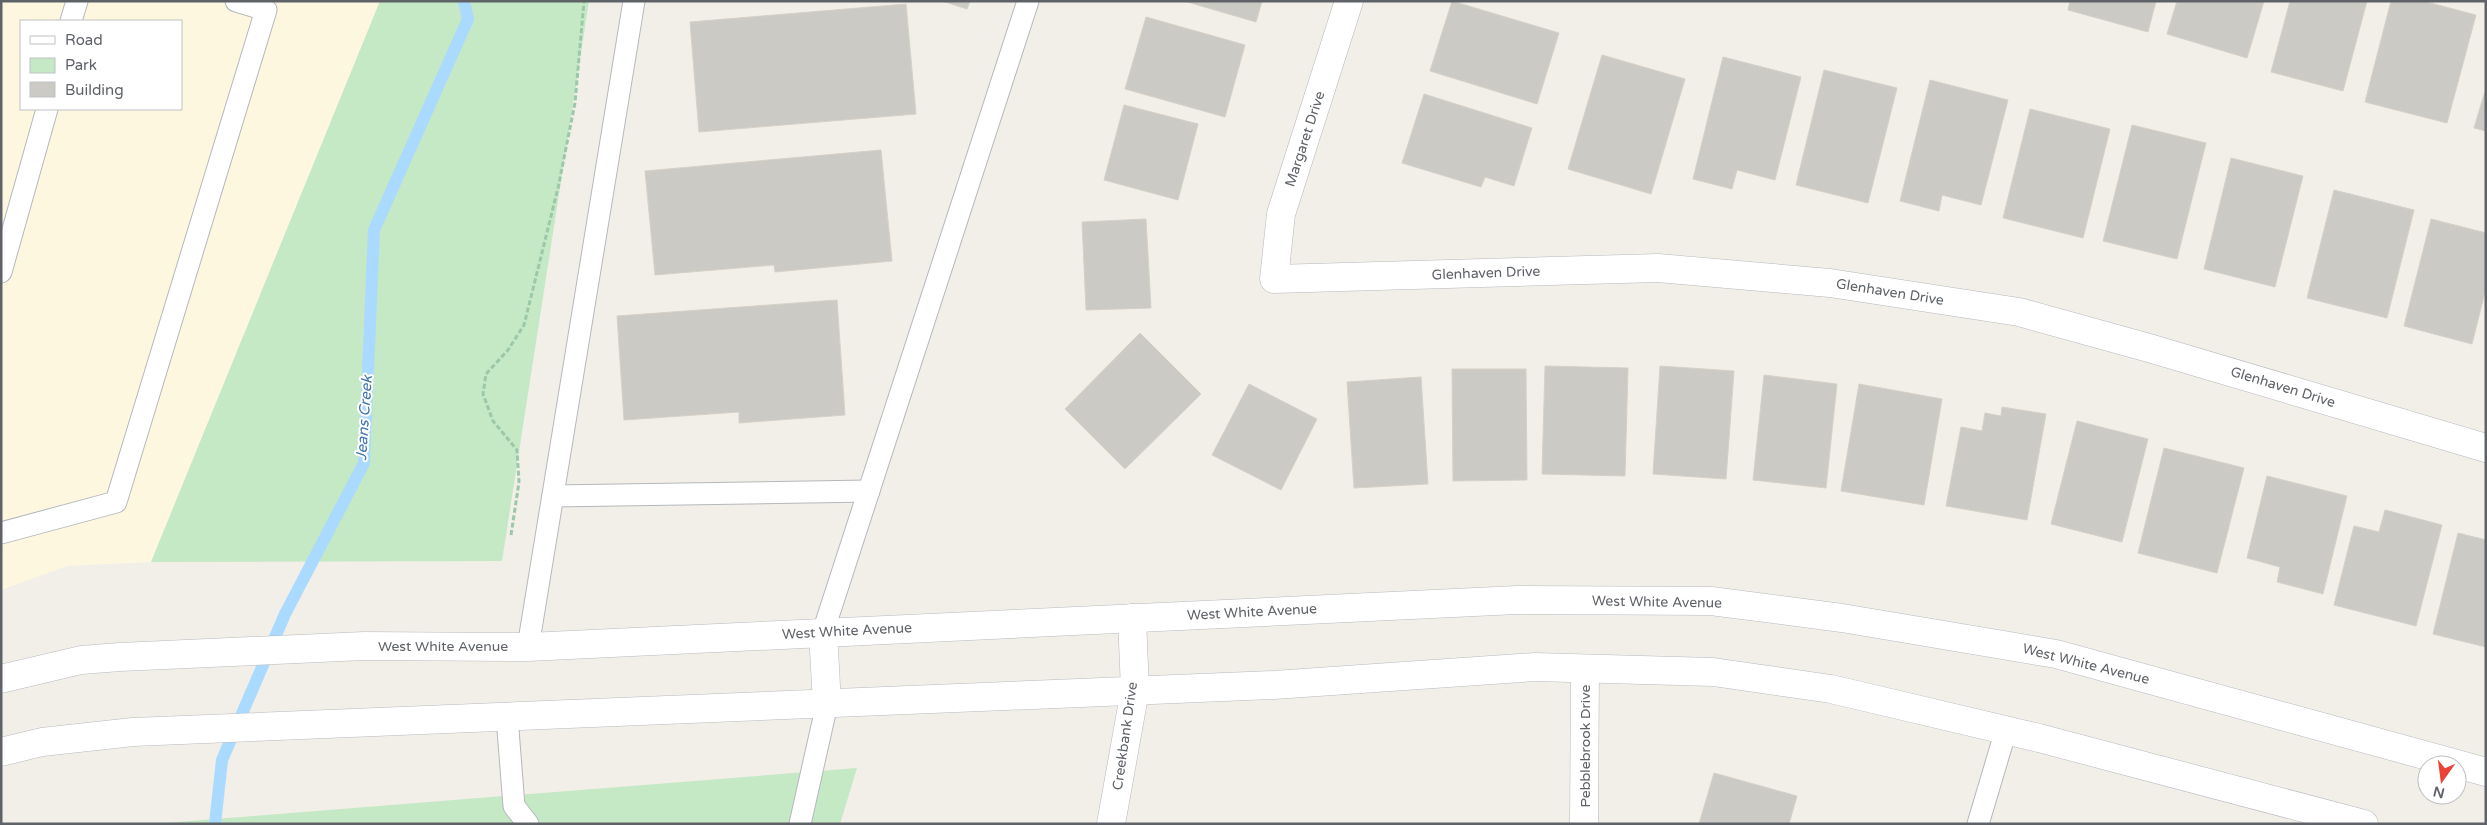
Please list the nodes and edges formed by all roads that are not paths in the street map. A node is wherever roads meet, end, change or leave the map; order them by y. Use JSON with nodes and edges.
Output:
{"nodes":[{"id":1,"x":77,"y":1,"type":"edge"},
{"id":2,"x":236,"y":1,"type":"edge"},
{"id":3,"x":634,"y":1,"type":"edge"},
{"id":4,"x":1028,"y":1,"type":"edge"},
{"id":5,"x":1349,"y":1,"type":"edge"},
{"id":6,"x":71,"y":20,"type":"edge"},
{"id":7,"x":47,"y":110,"type":"edge"},
{"id":8,"x":1,"y":272,"type":"edge"},
{"id":9,"x":1274,"y":279,"type":"joint"},
{"id":10,"x":2486,"y":448,"type":"edge"},
{"id":11,"x":869,"y":490,"type":"junction"},
{"id":12,"x":553,"y":496,"type":"junction"},
{"id":13,"x":1,"y":533,"type":"edge"},
{"id":14,"x":1132,"y":618,"type":"junction"},
{"id":15,"x":822,"y":632,"type":"junction"},
{"id":16,"x":528,"y":647,"type":"junction"},
{"id":17,"x":1585,"y":669,"type":"junction"},
{"id":18,"x":1,"y":679,"type":"edge"},
{"id":19,"x":1135,"y":690,"type":"junction"},
{"id":20,"x":827,"y":704,"type":"junction"},
{"id":21,"x":507,"y":717,"type":"junction"},
{"id":22,"x":2006,"y":730,"type":"junction"},
{"id":23,"x":1,"y":752,"type":"edge"},
{"id":24,"x":2486,"y":772,"type":"edge"},
{"id":25,"x":528,"y":824,"type":"edge"},
{"id":26,"x":800,"y":824,"type":"edge"},
{"id":27,"x":1111,"y":824,"type":"edge"},
{"id":28,"x":1584,"y":824,"type":"edge"},
{"id":29,"x":1978,"y":824,"type":"edge"},
{"id":30,"x":2364,"y":824,"type":"edge"}],
"edges":[{"from":1,"to":6,"type":"lane"},
{"from":2,"to":13,"type":"lane"},
{"from":3,"to":12,"type":"lane"},
{"from":4,"to":11,"type":"lane"},
{"from":5,"to":9,"type":"main road","name":"Margaret Drive"},
{"from":7,"to":8,"type":"lane"},
{"from":9,"to":10,"type":"main road","name":"Glenhaven Drive"},
{"from":11,"to":12,"type":"lane"},
{"from":11,"to":15,"type":"lane"},
{"from":12,"to":16,"type":"lane"},
{"from":14,"to":15,"type":"main road","name":"West White Avenue"},
{"from":14,"to":19,"type":"main road","name":"Creekbank Drive"},
{"from":14,"to":24,"type":"main road","name":"West White Avenue"},
{"from":15,"to":16,"type":"main road","name":"West White Avenue"},
{"from":15,"to":20,"type":"main road"},
{"from":16,"to":18,"type":"main road","name":"West White Avenue"},
{"from":17,"to":19,"type":"main road"},
{"from":17,"to":22,"type":"main road"},
{"from":17,"to":28,"type":"main road","name":"Pebblebrook Drive"},
{"from":19,"to":20,"type":"main road"},
{"from":19,"to":27,"type":"main road","name":"Creekbank Drive"},
{"from":20,"to":21,"type":"main road"},
{"from":20,"to":26,"type":"lane"},
{"from":21,"to":23,"type":"main road"},
{"from":21,"to":25,"type":"lane"},
{"from":22,"to":29,"type":"lane"},
{"from":22,"to":30,"type":"main road"}]}
